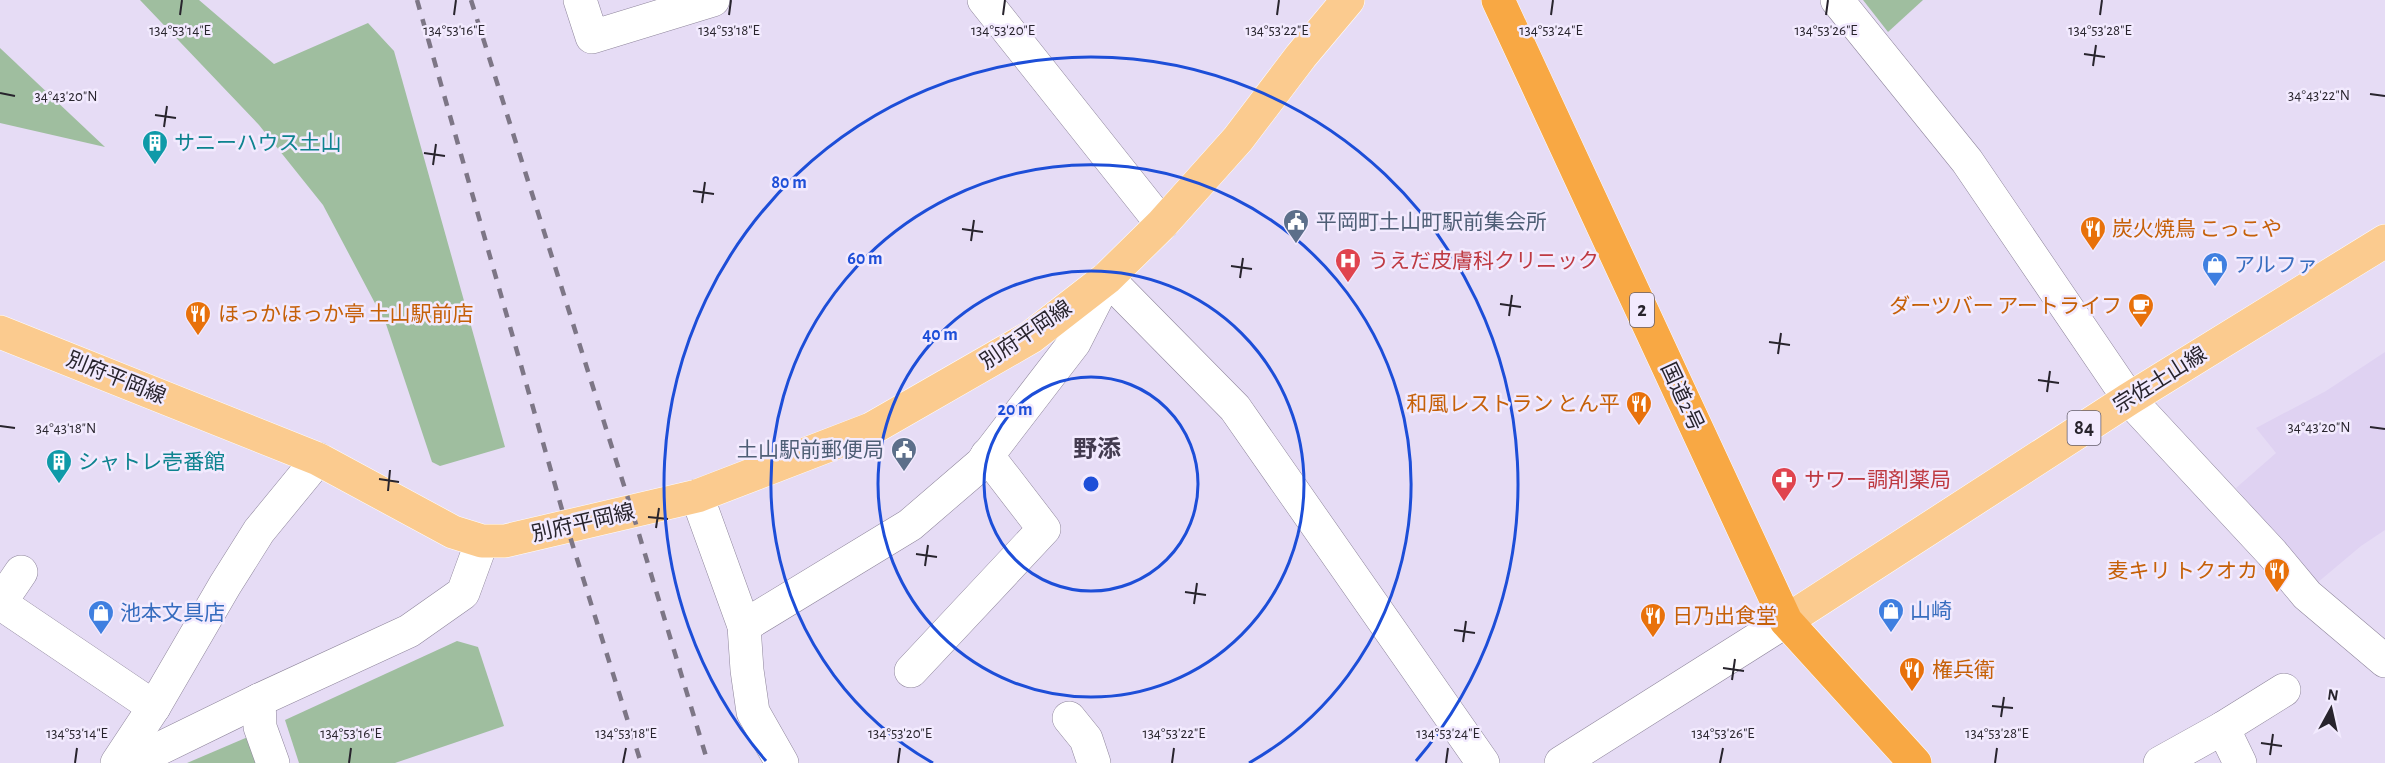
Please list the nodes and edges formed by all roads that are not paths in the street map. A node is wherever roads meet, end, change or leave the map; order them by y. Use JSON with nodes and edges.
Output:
{"nodes":[{"id":1,"x":580,"y":0,"type":"edge"},
{"id":2,"x":713,"y":0,"type":"edge"},
{"id":3,"x":984,"y":0,"type":"edge"},
{"id":4,"x":1348,"y":0,"type":"edge"},
{"id":5,"x":1498,"y":0,"type":"edge"},
{"id":6,"x":1837,"y":0,"type":"edge"},
{"id":7,"x":1162,"y":224,"type":"junction"},
{"id":8,"x":2385,"y":241,"type":"edge"},
{"id":9,"x":1107,"y":278,"type":"junction"},
{"id":10,"x":0,"y":332,"type":"edge"},
{"id":11,"x":2129,"y":399,"type":"junction"},
{"id":12,"x":987,"y":455,"type":"junction"},
{"id":13,"x":318,"y":459,"type":"junction"},
{"id":14,"x":697,"y":496,"type":"junction"},
{"id":15,"x":482,"y":542,"type":"junction"},
{"id":16,"x":21,"y":572,"type":"dead end"},
{"id":17,"x":0,"y":603,"type":"edge"},
{"id":18,"x":1786,"y":621,"type":"junction"},
{"id":19,"x":744,"y":626,"type":"junction"},
{"id":20,"x":2385,"y":661,"type":"edge"},
{"id":21,"x":911,"y":671,"type":"dead end"},
{"id":22,"x":2284,"y":690,"type":"dead end"},
{"id":23,"x":259,"y":700,"type":"junction"},
{"id":24,"x":154,"y":707,"type":"junction"},
{"id":25,"x":1069,"y":718,"type":"dead end"},
{"id":26,"x":2223,"y":728,"type":"junction"},
{"id":27,"x":117,"y":763,"type":"edge"},
{"id":28,"x":130,"y":763,"type":"edge"},
{"id":29,"x":273,"y":763,"type":"edge"},
{"id":30,"x":782,"y":763,"type":"edge"},
{"id":31,"x":1094,"y":763,"type":"edge"},
{"id":32,"x":1483,"y":763,"type":"edge"},
{"id":33,"x":1561,"y":763,"type":"edge"},
{"id":34,"x":1915,"y":763,"type":"edge"},
{"id":35,"x":2160,"y":763,"type":"edge"},
{"id":36,"x":2240,"y":763,"type":"edge"}],
"edges":[{"from":1,"to":2,"type":"street"},
{"from":3,"to":7,"type":"street"},
{"from":4,"to":7,"type":"main road","name":"別府平岡線"},
{"from":5,"to":18,"type":"highway","name":"国道2号","number":"2"},
{"from":6,"to":11,"type":"street"},
{"from":7,"to":9,"type":"main road","name":"別府平岡線"},
{"from":8,"to":11,"type":"main road","name":"宗佐土山線","number":"84"},
{"from":9,"to":12,"type":"street"},
{"from":9,"to":14,"type":"main road","name":"別府平岡線"},
{"from":9,"to":32,"type":"street"},
{"from":10,"to":13,"type":"main road","name":"別府平岡線"},
{"from":11,"to":18,"type":"main road","name":"宗佐土山線","number":"84"},
{"from":11,"to":20,"type":"street"},
{"from":12,"to":19,"type":"street"},
{"from":12,"to":21,"type":"street"},
{"from":13,"to":15,"type":"main road","name":"別府平岡線"},
{"from":13,"to":24,"type":"street"},
{"from":14,"to":15,"type":"main road","name":"別府平岡線"},
{"from":14,"to":19,"type":"street"},
{"from":15,"to":23,"type":"street"},
{"from":16,"to":17,"type":"street"},
{"from":17,"to":24,"type":"street"},
{"from":18,"to":33,"type":"street"},
{"from":18,"to":34,"type":"highway","name":"国道2号","number":"2"},
{"from":19,"to":30,"type":"street"},
{"from":22,"to":26,"type":"street"},
{"from":23,"to":28,"type":"street"},
{"from":23,"to":29,"type":"street"},
{"from":24,"to":27,"type":"street"},
{"from":25,"to":31,"type":"street"},
{"from":26,"to":35,"type":"street"},
{"from":26,"to":36,"type":"street"}]}
